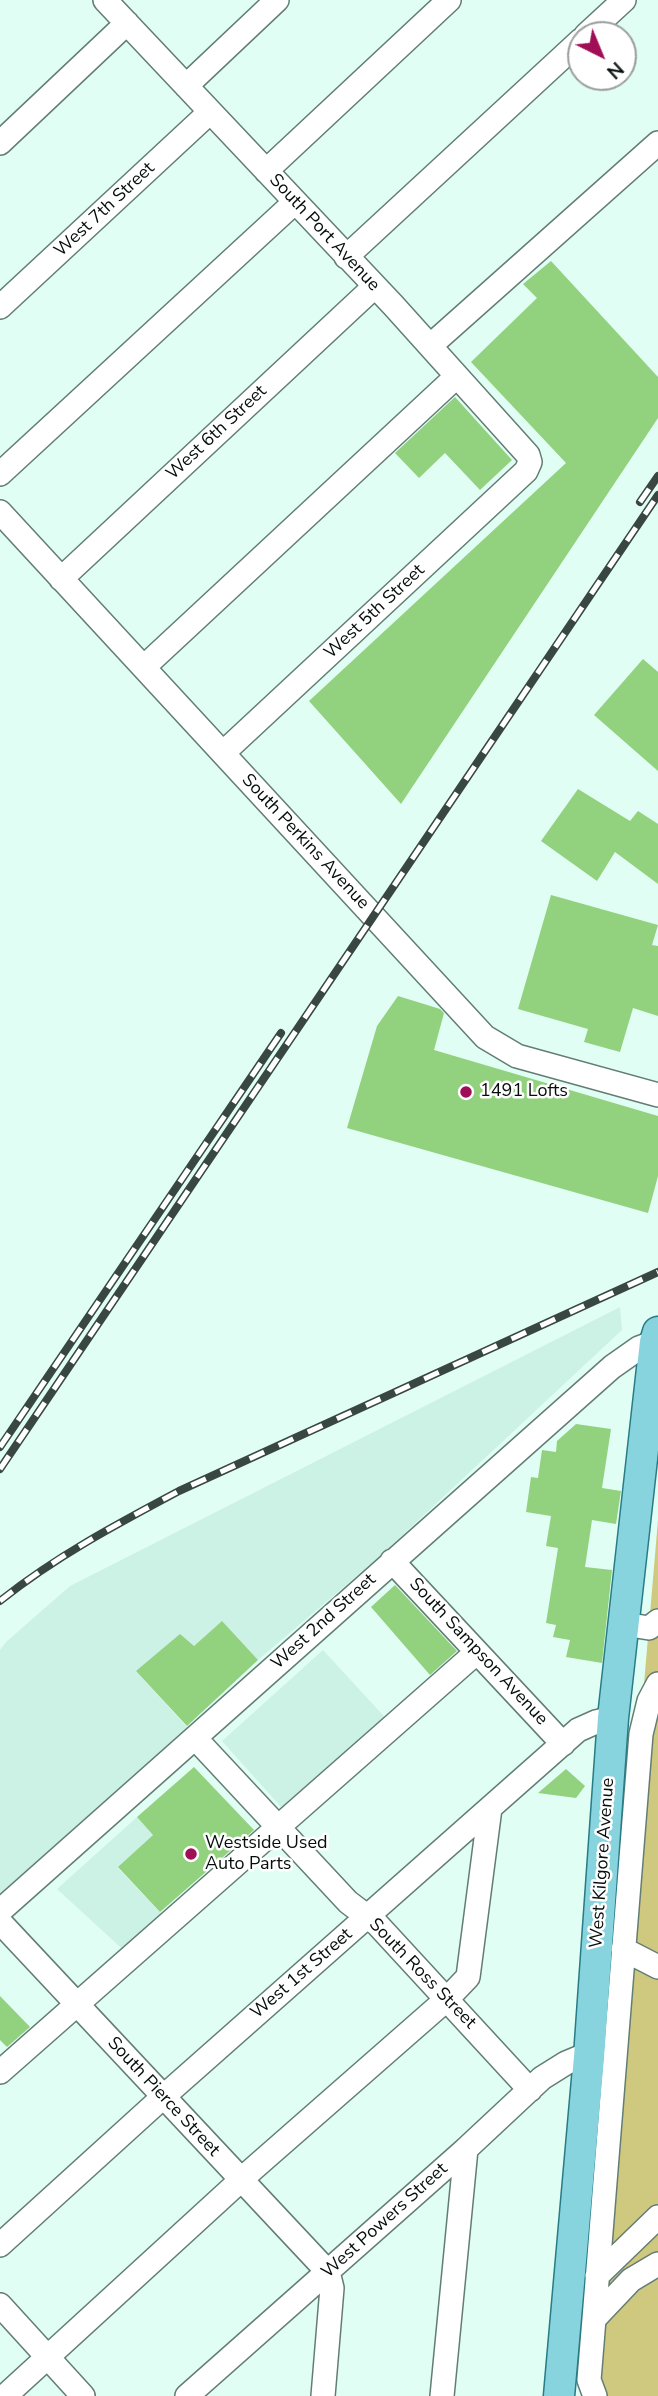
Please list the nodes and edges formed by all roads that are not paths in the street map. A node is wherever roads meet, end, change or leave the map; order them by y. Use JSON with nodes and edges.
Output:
{"nodes":[{"id":1,"x":106,"y":0,"type":"edge"},
{"id":2,"x":277,"y":0,"type":"edge"},
{"id":3,"x":449,"y":0,"type":"edge"},
{"id":4,"x":624,"y":0,"type":"edge"},
{"id":5,"x":601,"y":21,"type":"edge"},
{"id":6,"x":127,"y":23,"type":"junction"},
{"id":7,"x":567,"y":53,"type":"edge"},
{"id":8,"x":186,"y":86,"type":"junction"},
{"id":9,"x":210,"y":112,"type":"junction"},
{"id":10,"x":0,"y":143,"type":"edge"},
{"id":11,"x":658,"y":143,"type":"edge"},
{"id":12,"x":266,"y":172,"type":"junction"},
{"id":13,"x":295,"y":202,"type":"junction"},
{"id":14,"x":346,"y":257,"type":"junction"},
{"id":15,"x":374,"y":287,"type":"junction"},
{"id":16,"x":0,"y":307,"type":"edge"},
{"id":17,"x":430,"y":346,"type":"junction"},
{"id":18,"x":457,"y":376,"type":"junction"},
{"id":19,"x":526,"y":471,"type":"joint"},
{"id":20,"x":0,"y":474,"type":"edge"},
{"id":21,"x":0,"y":512,"type":"edge"},
{"id":22,"x":61,"y":579,"type":"junction"},
{"id":23,"x":144,"y":667,"type":"junction"},
{"id":24,"x":223,"y":753,"type":"junction"},
{"id":25,"x":658,"y":1096,"type":"edge"},
{"id":26,"x":656,"y":1337,"type":"edge"},
{"id":27,"x":392,"y":1561,"type":"junction"},
{"id":28,"x":658,"y":1621,"type":"edge"},
{"id":29,"x":624,"y":1624,"type":"junction"},
{"id":30,"x":477,"y":1652,"type":"junction"},
{"id":31,"x":658,"y":1684,"type":"edge"},
{"id":32,"x":613,"y":1718,"type":"junction"},
{"id":33,"x":196,"y":1739,"type":"junction"},
{"id":34,"x":563,"y":1744,"type":"junction"},
{"id":35,"x":649,"y":1756,"type":"edge"},
{"id":36,"x":490,"y":1808,"type":"junction"},
{"id":37,"x":279,"y":1826,"type":"junction"},
{"id":38,"x":0,"y":1911,"type":"edge"},
{"id":39,"x":368,"y":1917,"type":"junction"},
{"id":40,"x":0,"y":1922,"type":"edge"},
{"id":41,"x":623,"y":1949,"type":"junction"},
{"id":42,"x":658,"y":1967,"type":"edge"},
{"id":43,"x":447,"y":1999,"type":"junction"},
{"id":44,"x":77,"y":2004,"type":"junction"},
{"id":45,"x":589,"y":2057,"type":"junction"},
{"id":46,"x":0,"y":2072,"type":"edge"},
{"id":47,"x":530,"y":2090,"type":"junction"},
{"id":48,"x":163,"y":2097,"type":"junction"},
{"id":49,"x":466,"y":2149,"type":"junction"},
{"id":50,"x":241,"y":2181,"type":"junction"},
{"id":51,"x":658,"y":2217,"type":"edge"},
{"id":52,"x":0,"y":2245,"type":"edge"},
{"id":53,"x":658,"y":2264,"type":"edge"},
{"id":54,"x":328,"y":2272,"type":"junction"},
{"id":55,"x":597,"y":2276,"type":"junction"},
{"id":56,"x":0,"y":2305,"type":"edge"},
{"id":57,"x":594,"y":2319,"type":"junction"},
{"id":58,"x":49,"y":2358,"type":"junction"},
{"id":59,"x":591,"y":2391,"type":"edge"},
{"id":60,"x":5,"y":2396,"type":"edge"},
{"id":61,"x":83,"y":2396,"type":"edge"},
{"id":62,"x":187,"y":2396,"type":"edge"},
{"id":63,"x":323,"y":2396,"type":"edge"},
{"id":64,"x":442,"y":2396,"type":"edge"},
{"id":65,"x":559,"y":2396,"type":"edge"}],
"edges":[{"from":1,"to":6,"type":"street","name":"South Port Avenue"},
{"from":2,"to":8,"type":"street"},
{"from":3,"to":12,"type":"street"},
{"from":4,"to":5,"type":"street"},
{"from":6,"to":8,"type":"street","name":"South Port Avenue"},
{"from":6,"to":10,"type":"street"},
{"from":7,"to":14,"type":"street"},
{"from":8,"to":9,"type":"street","name":"South Port Avenue"},
{"from":9,"to":12,"type":"street","name":"South Port Avenue"},
{"from":9,"to":16,"type":"street","name":"West 7th Street"},
{"from":11,"to":17,"type":"street"},
{"from":12,"to":13,"type":"street","name":"South Port Avenue"},
{"from":13,"to":14,"type":"street","name":"South Port Avenue"},
{"from":13,"to":20,"type":"street"},
{"from":14,"to":15,"type":"street","name":"South Port Avenue"},
{"from":15,"to":17,"type":"street","name":"South Port Avenue"},
{"from":15,"to":22,"type":"street","name":"West 6th Street"},
{"from":17,"to":18,"type":"street","name":"South Port Avenue"},
{"from":18,"to":19,"type":"street","name":"South Port Avenue"},
{"from":18,"to":23,"type":"street"},
{"from":19,"to":24,"type":"street","name":"West 5th Street"},
{"from":21,"to":22,"type":"street","name":"South Perkins Avenue"},
{"from":22,"to":23,"type":"street","name":"South Perkins Avenue"},
{"from":23,"to":24,"type":"street","name":"South Perkins Avenue"},
{"from":24,"to":25,"type":"street","name":"South Perkins Avenue"},
{"from":26,"to":27,"type":"street","name":"West 2nd Street"},
{"from":26,"to":29,"type":"main road","name":"West Kilgore Avenue"},
{"from":27,"to":30,"type":"street","name":"South Sampson Avenue"},
{"from":27,"to":33,"type":"street","name":"West 2nd Street"},
{"from":28,"to":29,"type":"street"},
{"from":29,"to":32,"type":"main road","name":"West Kilgore Avenue"},
{"from":30,"to":34,"type":"street","name":"South Sampson Avenue"},
{"from":30,"to":37,"type":"street"},
{"from":31,"to":35,"type":"street"},
{"from":32,"to":34,"type":"street","name":"West 1st Street"},
{"from":32,"to":45,"type":"main road","name":"West Kilgore Avenue"},
{"from":33,"to":37,"type":"street","name":"South Ross Street"},
{"from":33,"to":38,"type":"street","name":"West 2nd Street"},
{"from":34,"to":36,"type":"street","name":"West 1st Street"},
{"from":35,"to":41,"type":"street"},
{"from":36,"to":39,"type":"street","name":"West 1st Street"},
{"from":36,"to":43,"type":"street"},
{"from":37,"to":39,"type":"street","name":"South Ross Street"},
{"from":37,"to":44,"type":"street"},
{"from":39,"to":43,"type":"street","name":"South Ross Street"},
{"from":39,"to":48,"type":"street","name":"West 1st Street"},
{"from":40,"to":44,"type":"street","name":"South Pierce Street"},
{"from":41,"to":42,"type":"street"},
{"from":41,"to":55,"type":"street"},
{"from":43,"to":47,"type":"street","name":"South Ross Street"},
{"from":43,"to":50,"type":"street"},
{"from":44,"to":46,"type":"street"},
{"from":44,"to":48,"type":"street","name":"South Pierce Street"},
{"from":45,"to":47,"type":"street","name":"West Powers Street"},
{"from":45,"to":65,"type":"main road","name":"West Kilgore Avenue"},
{"from":47,"to":49,"type":"street","name":"West Powers Street"},
{"from":48,"to":50,"type":"street","name":"South Pierce Street"},
{"from":48,"to":52,"type":"street","name":"West 1st Street"},
{"from":49,"to":54,"type":"street","name":"West Powers Street"},
{"from":49,"to":64,"type":"street"},
{"from":50,"to":54,"type":"street","name":"South Pierce Street"},
{"from":50,"to":58,"type":"street"},
{"from":51,"to":55,"type":"street"},
{"from":53,"to":57,"type":"street"},
{"from":54,"to":62,"type":"street","name":"West Powers Street"},
{"from":54,"to":63,"type":"street"},
{"from":55,"to":57,"type":"street"},
{"from":56,"to":58,"type":"street"},
{"from":57,"to":59,"type":"street"},
{"from":58,"to":60,"type":"street"},
{"from":58,"to":61,"type":"street"}]}
